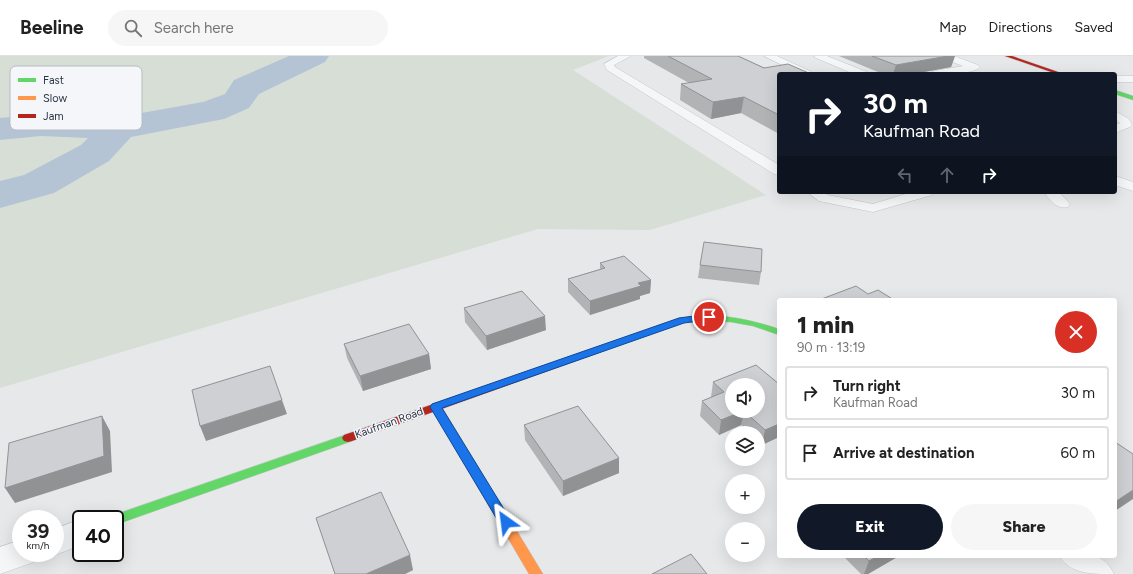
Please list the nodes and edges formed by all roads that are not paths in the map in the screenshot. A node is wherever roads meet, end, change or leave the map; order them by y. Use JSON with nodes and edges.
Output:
{"nodes":[{"id":1,"x":626,"y":56,"type":"edge"},
{"id":2,"x":769,"y":56,"type":"edge"},
{"id":3,"x":819,"y":56,"type":"edge"},
{"id":4,"x":945,"y":56,"type":"edge"},
{"id":5,"x":1007,"y":56,"type":"edge"},
{"id":6,"x":804,"y":72,"type":"edge"},
{"id":7,"x":857,"y":72,"type":"edge"},
{"id":8,"x":946,"y":72,"type":"edge"},
{"id":9,"x":1055,"y":72,"type":"edge"},
{"id":10,"x":1117,"y":79,"type":"edge"},
{"id":11,"x":1133,"y":79,"type":"edge"},
{"id":12,"x":1117,"y":93,"type":"edge"},
{"id":13,"x":1133,"y":98,"type":"edge"},
{"id":14,"x":1117,"y":115,"type":"edge"},
{"id":15,"x":1117,"y":128,"type":"edge"},
{"id":16,"x":777,"y":170,"type":"edge"},
{"id":17,"x":1117,"y":181,"type":"edge"},
{"id":18,"x":1133,"y":187,"type":"edge"},
{"id":19,"x":817,"y":194,"type":"edge"},
{"id":20,"x":920,"y":194,"type":"edge"},
{"id":21,"x":1053,"y":194,"type":"edge"},
{"id":22,"x":1062,"y":204,"type":"dead end"},
{"id":23,"x":777,"y":331,"type":"edge"},
{"id":24,"x":436,"y":407,"type":"junction"},
{"id":25,"x":124,"y":517,"type":"edge"},
{"id":26,"x":12,"y":557,"type":"edge"},
{"id":27,"x":1078,"y":558,"type":"edge"},
{"id":28,"x":0,"y":561,"type":"edge"},
{"id":29,"x":536,"y":574,"type":"edge"},
{"id":30,"x":1098,"y":574,"type":"edge"}],
"edges":[{"from":1,"to":16,"type":"lane"},
{"from":2,"to":6,"type":"lane"},
{"from":3,"to":7,"type":"lane"},
{"from":4,"to":8,"type":"lane"},
{"from":5,"to":9,"type":"street"},
{"from":10,"to":11,"type":"lane"},
{"from":12,"to":13,"type":"street"},
{"from":14,"to":15,"type":"lane"},
{"from":17,"to":18,"type":"lane"},
{"from":19,"to":20,"type":"lane"},
{"from":21,"to":22,"type":"lane"},
{"from":23,"to":24,"type":"street","name":"Kaufman Road"},
{"from":24,"to":25,"type":"street","name":"Kaufman Road"},
{"from":24,"to":29,"type":"street"},
{"from":26,"to":28,"type":"street"},
{"from":27,"to":30,"type":"street"}]}
